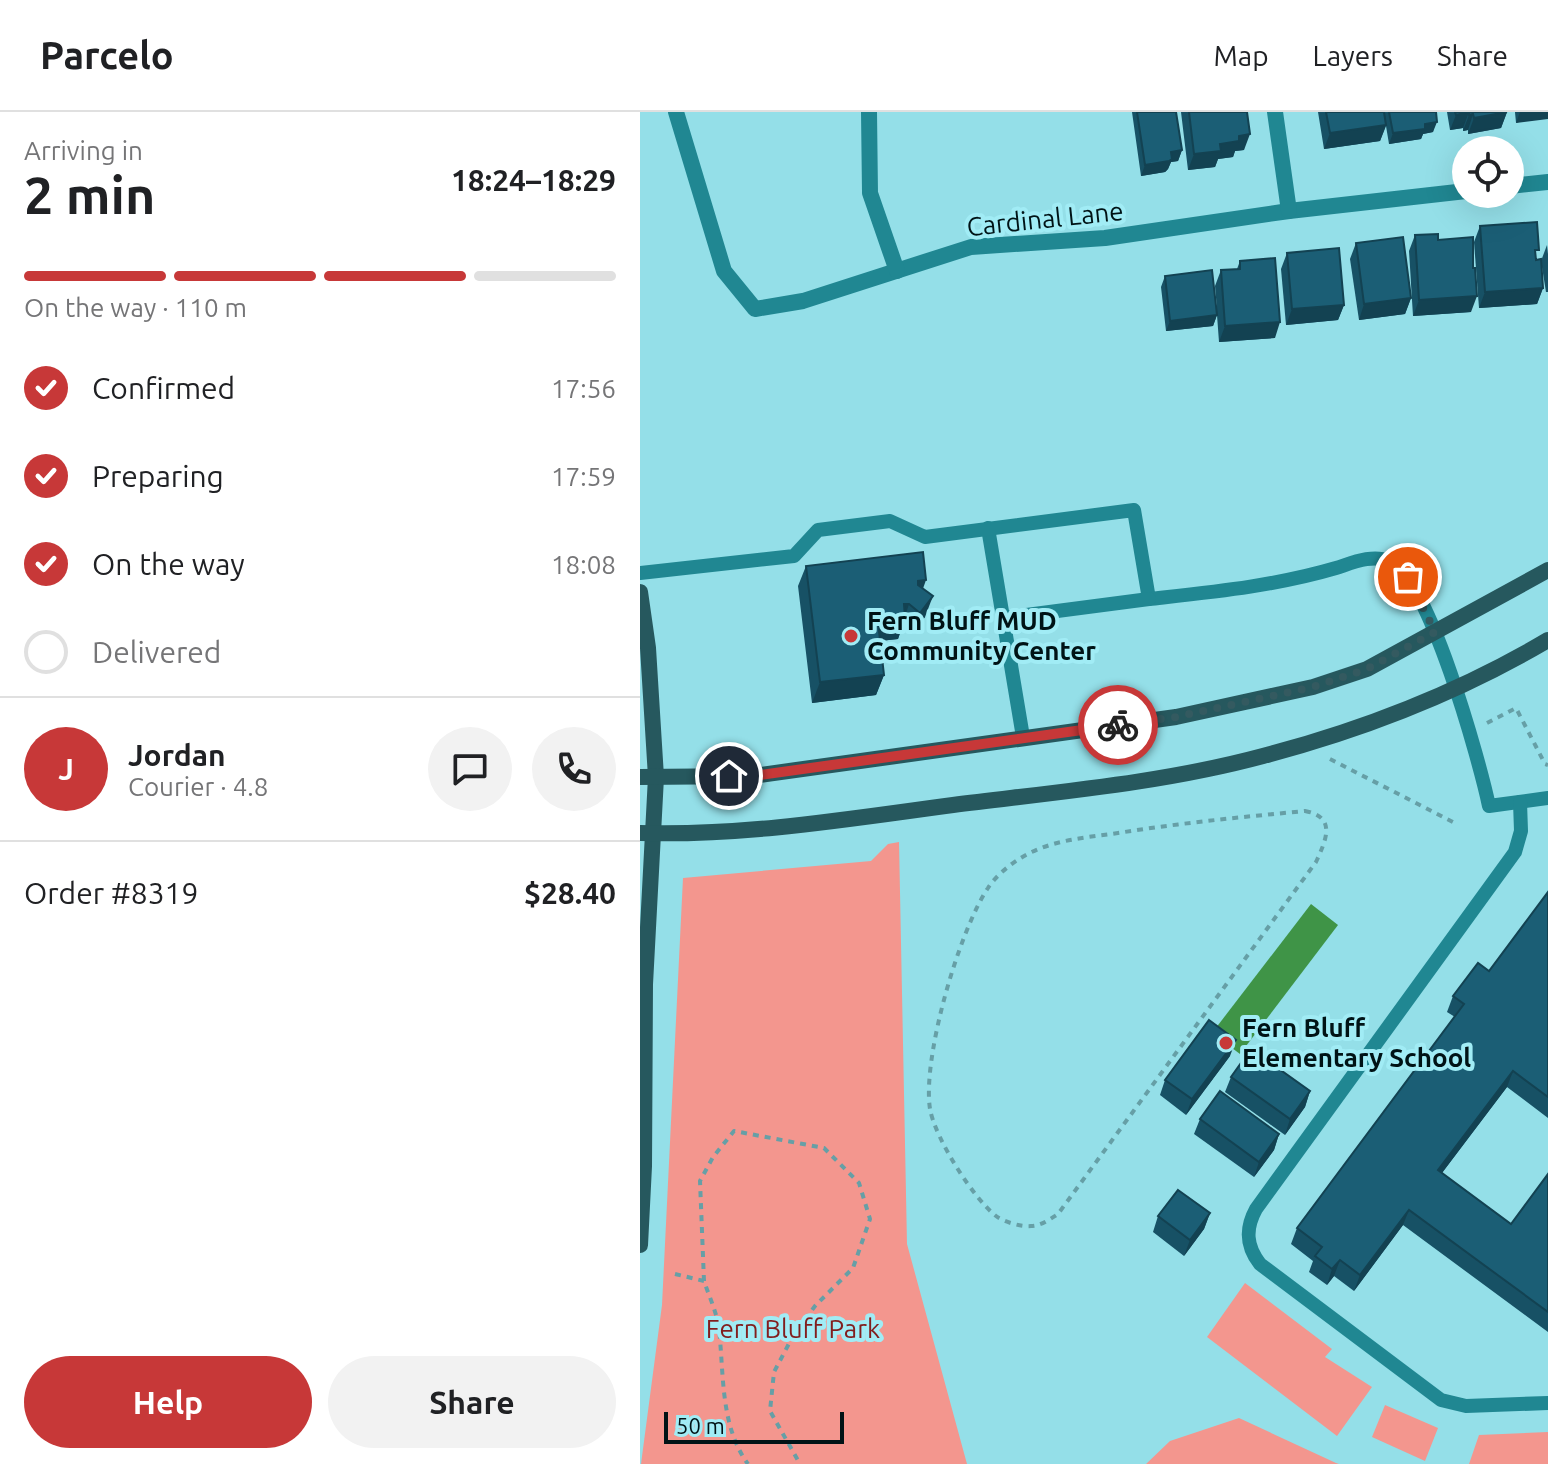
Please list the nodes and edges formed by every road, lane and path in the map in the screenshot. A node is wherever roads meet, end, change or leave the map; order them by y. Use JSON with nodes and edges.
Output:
{"nodes":[{"id":1,"x":676,"y":112,"type":"edge"},
{"id":2,"x":869,"y":112,"type":"edge"},
{"id":3,"x":1275,"y":112,"type":"edge"},
{"id":4,"x":1548,"y":182,"type":"edge"},
{"id":5,"x":1524,"y":185,"type":"edge"},
{"id":6,"x":1452,"y":193,"type":"edge"},
{"id":7,"x":1289,"y":211,"type":"junction"},
{"id":8,"x":897,"y":271,"type":"junction"},
{"id":9,"x":988,"y":528,"type":"junction"},
{"id":10,"x":1548,"y":570,"type":"edge"},
{"id":11,"x":640,"y":573,"type":"edge"},
{"id":12,"x":640,"y":592,"type":"edge"},
{"id":13,"x":1149,"y":599,"type":"junction"},
{"id":14,"x":1004,"y":618,"type":"junction"},
{"id":15,"x":1435,"y":632,"type":"junction"},
{"id":16,"x":1548,"y":640,"type":"edge"},
{"id":17,"x":1456,"y":688,"type":"junction"},
{"id":18,"x":1487,"y":723,"type":"dead end"},
{"id":19,"x":1023,"y":737,"type":"junction"},
{"id":20,"x":1330,"y":759,"type":"dead end"},
{"id":21,"x":1548,"y":765,"type":"edge"},
{"id":22,"x":648,"y":777,"type":"edge"},
{"id":23,"x":1548,"y":798,"type":"edge"},
{"id":24,"x":1520,"y":802,"type":"junction"},
{"id":25,"x":1453,"y":822,"type":"dead end"},
{"id":26,"x":646,"y":833,"type":"edge"},
{"id":27,"x":930,"y":1110,"type":"joint"},
{"id":28,"x":640,"y":1245,"type":"edge"},
{"id":29,"x":675,"y":1274,"type":"dead end"},
{"id":30,"x":704,"y":1281,"type":"junction"},
{"id":31,"x":1548,"y":1403,"type":"edge"},
{"id":32,"x":748,"y":1464,"type":"edge"},
{"id":33,"x":800,"y":1464,"type":"edge"}],
"edges":[{"from":1,"to":8,"type":"street","name":"Cardinal Lane"},
{"from":2,"to":8,"type":"street"},
{"from":3,"to":7,"type":"street"},
{"from":4,"to":5,"type":"street"},
{"from":6,"to":7,"type":"street","name":"Cardinal Lane"},
{"from":7,"to":8,"type":"street","name":"Cardinal Lane"},
{"from":9,"to":11,"type":"lane"},
{"from":9,"to":13,"type":"lane"},
{"from":9,"to":14,"type":"lane"},
{"from":10,"to":15,"type":"street"},
{"from":12,"to":22,"type":"street"},
{"from":13,"to":14,"type":"lane"},
{"from":13,"to":15,"type":"lane"},
{"from":14,"to":19,"type":"lane"},
{"from":15,"to":17,"type":"lane"},
{"from":15,"to":19,"type":"street"},
{"from":16,"to":17,"type":"street"},
{"from":17,"to":24,"type":"lane"},
{"from":17,"to":26,"type":"street"},
{"from":18,"to":21,"type":"path"},
{"from":19,"to":22,"type":"street"},
{"from":20,"to":25,"type":"path"},
{"from":22,"to":26,"type":"street"},
{"from":23,"to":24,"type":"lane"},
{"from":24,"to":31,"type":"lane"},
{"from":26,"to":28,"type":"street"},
{"from":27,"to":27,"type":"path"},
{"from":29,"to":30,"type":"path"},
{"from":30,"to":32,"type":"path"},
{"from":30,"to":33,"type":"path"}]}
